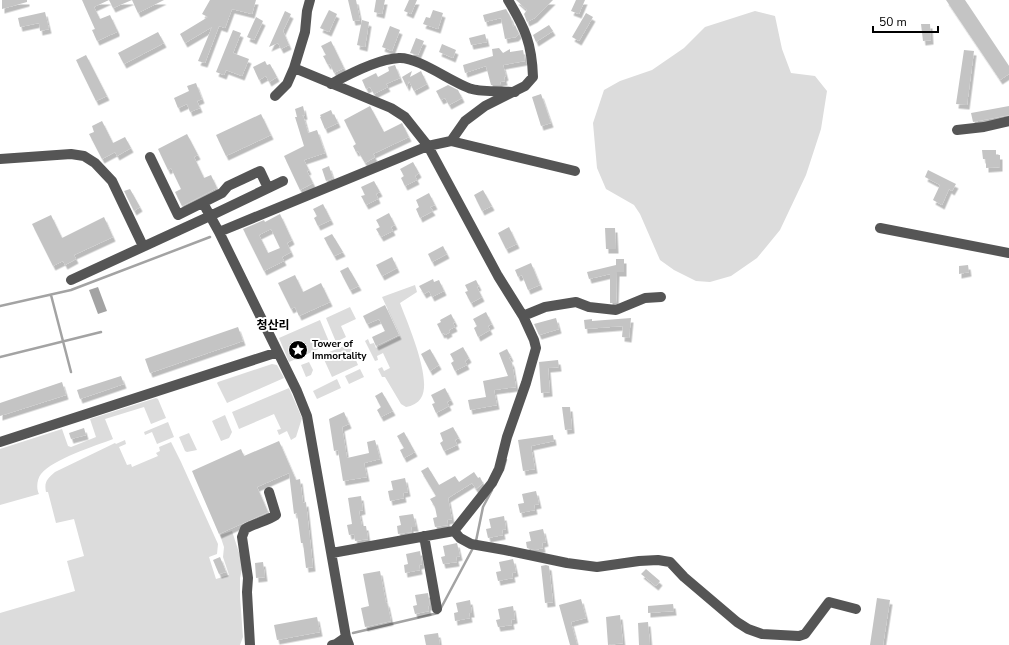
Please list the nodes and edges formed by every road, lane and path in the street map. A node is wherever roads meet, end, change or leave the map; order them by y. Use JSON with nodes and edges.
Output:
{"nodes":[{"id":1,"x":310,"y":0,"type":"edge"},
{"id":2,"x":508,"y":0,"type":"edge"},
{"id":3,"x":294,"y":68,"type":"junction"},
{"id":4,"x":331,"y":84,"type":"junction"},
{"id":5,"x":515,"y":92,"type":"junction"},
{"id":6,"x":275,"y":96,"type":"dead end"},
{"id":7,"x":1009,"y":121,"type":"edge"},
{"id":8,"x":957,"y":130,"type":"dead end"},
{"id":9,"x":451,"y":141,"type":"junction"},
{"id":10,"x":428,"y":146,"type":"junction"},
{"id":11,"x":150,"y":157,"type":"dead end"},
{"id":12,"x":0,"y":159,"type":"edge"},
{"id":13,"x":575,"y":171,"type":"dead end"},
{"id":14,"x":284,"y":181,"type":"dead end"},
{"id":15,"x":268,"y":188,"type":"junction"},
{"id":16,"x":203,"y":204,"type":"junction"},
{"id":17,"x":210,"y":216,"type":"junction"},
{"id":18,"x":880,"y":228,"type":"dead end"},
{"id":19,"x":219,"y":232,"type":"junction"},
{"id":20,"x":143,"y":246,"type":"junction"},
{"id":21,"x":1009,"y":253,"type":"edge"},
{"id":22,"x":71,"y":280,"type":"dead end"},
{"id":23,"x":661,"y":297,"type":"dead end"},
{"id":24,"x":523,"y":316,"type":"junction"},
{"id":25,"x":278,"y":352,"type":"junction"},
{"id":26,"x":0,"y":442,"type":"edge"},
{"id":27,"x":269,"y":492,"type":"dead end"},
{"id":28,"x":454,"y":531,"type":"junction"},
{"id":29,"x":424,"y":536,"type":"junction"},
{"id":30,"x":332,"y":553,"type":"junction"},
{"id":31,"x":437,"y":609,"type":"dead end"},
{"id":32,"x":856,"y":610,"type":"dead end"},
{"id":33,"x":348,"y":641,"type":"edge"},
{"id":34,"x":250,"y":645,"type":"edge"},
{"id":35,"x":332,"y":645,"type":"edge"}],
"edges":[{"from":1,"to":3,"type":"street"},
{"from":2,"to":5,"type":"street"},
{"from":3,"to":4,"type":"street"},
{"from":3,"to":6,"type":"street"},
{"from":4,"to":5,"type":"street"},
{"from":4,"to":10,"type":"street"},
{"from":5,"to":9,"type":"street"},
{"from":7,"to":8,"type":"street"},
{"from":9,"to":10,"type":"street"},
{"from":9,"to":13,"type":"street"},
{"from":10,"to":19,"type":"street"},
{"from":10,"to":24,"type":"street"},
{"from":11,"to":16,"type":"street"},
{"from":12,"to":20,"type":"street"},
{"from":14,"to":15,"type":"street"},
{"from":15,"to":16,"type":"street"},
{"from":15,"to":17,"type":"street"},
{"from":16,"to":17,"type":"street"},
{"from":17,"to":19,"type":"street"},
{"from":17,"to":20,"type":"street"},
{"from":18,"to":21,"type":"street"},
{"from":19,"to":25,"type":"street"},
{"from":20,"to":22,"type":"street"},
{"from":23,"to":24,"type":"street"},
{"from":24,"to":28,"type":"street"},
{"from":25,"to":26,"type":"street"},
{"from":25,"to":30,"type":"street"},
{"from":27,"to":34,"type":"street"},
{"from":28,"to":29,"type":"street"},
{"from":28,"to":32,"type":"street"},
{"from":29,"to":30,"type":"street"},
{"from":29,"to":31,"type":"street"},
{"from":30,"to":33,"type":"street"},
{"from":33,"to":35,"type":"street"}]}
